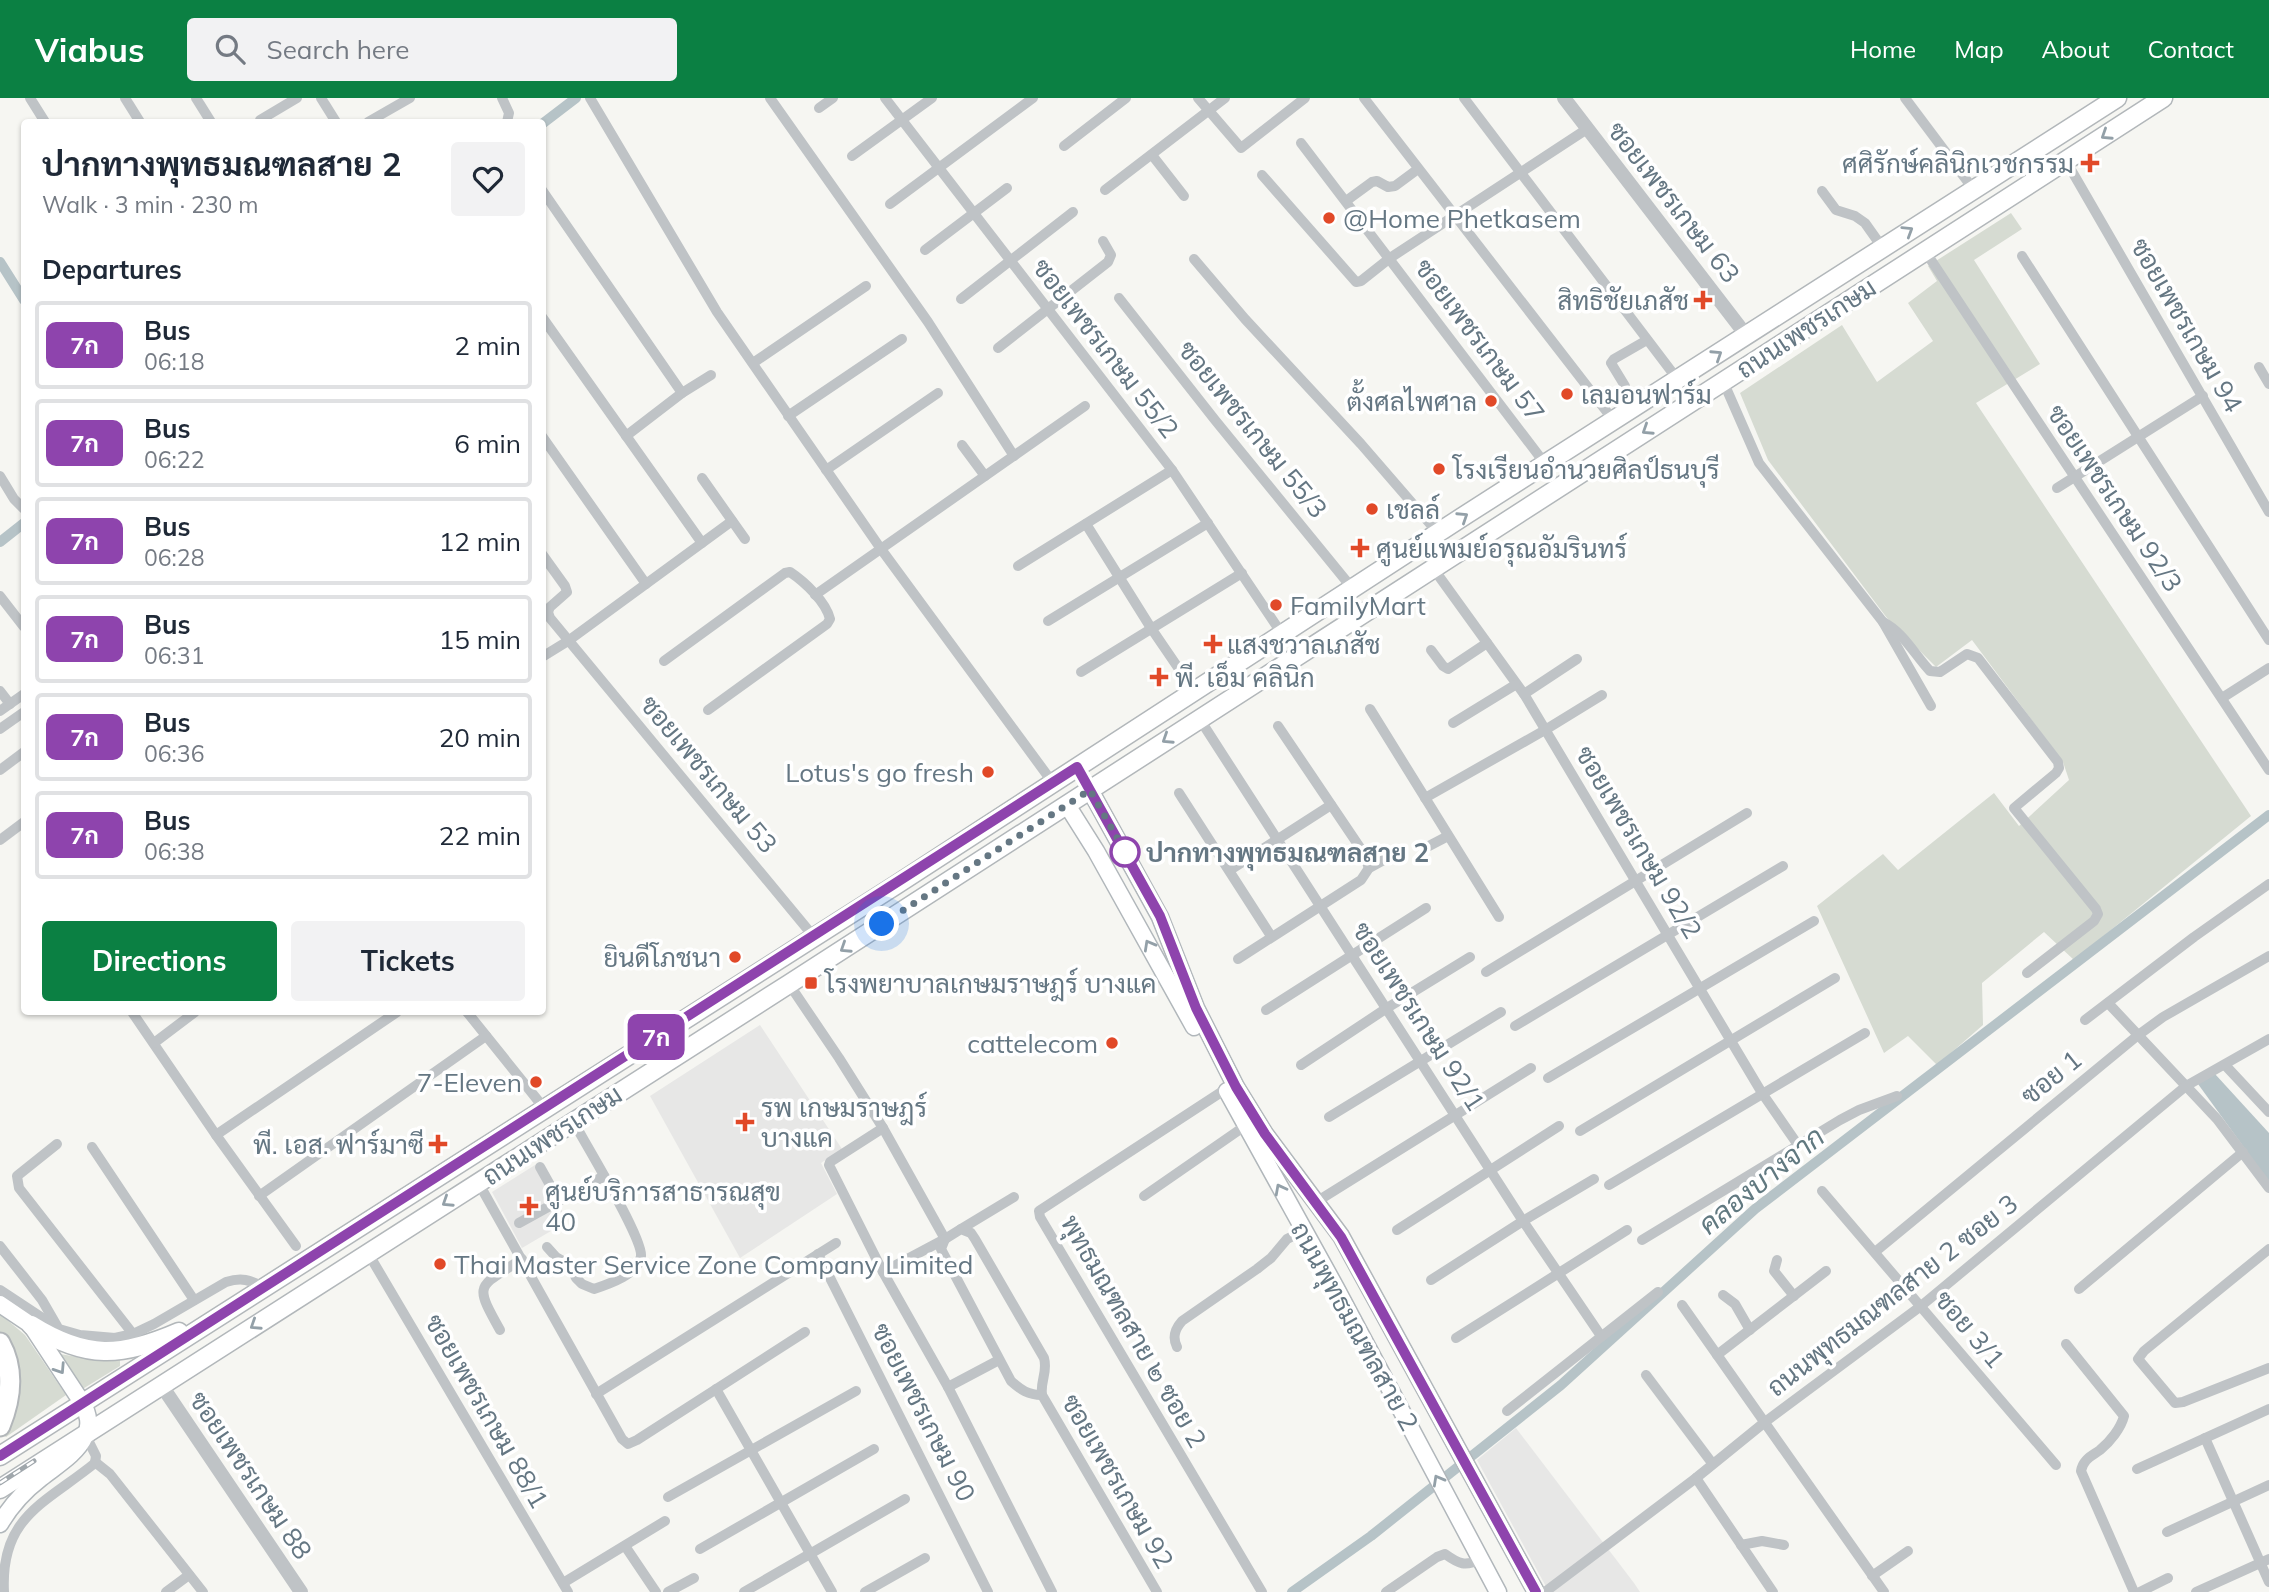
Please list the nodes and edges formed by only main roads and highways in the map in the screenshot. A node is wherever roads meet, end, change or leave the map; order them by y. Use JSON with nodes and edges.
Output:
{"nodes":[{"id":1,"x":2117,"y":98,"type":"edge"},
{"id":2,"x":2164,"y":98,"type":"edge"},
{"id":3,"x":2062,"y":134,"type":"junction"},
{"id":4,"x":2071,"y":158,"type":"junction"},
{"id":5,"x":1302,"y":621,"type":"junction"},
{"id":6,"x":1318,"y":641,"type":"junction"},
{"id":7,"x":1077,"y":767,"type":"junction"},
{"id":8,"x":1053,"y":783,"type":"junction"},
{"id":9,"x":1090,"y":790,"type":"junction"},
{"id":10,"x":1067,"y":805,"type":"junction"},
{"id":11,"x":1320,"y":1207,"type":"junction"},
{"id":12,"x":1301,"y":1228,"type":"junction"},
{"id":13,"x":0,"y":1304,"type":"edge"},
{"id":14,"x":233,"y":1307,"type":"junction"},
{"id":15,"x":31,"y":1325,"type":"junction"},
{"id":16,"x":0,"y":1343,"type":"edge"},
{"id":17,"x":108,"y":1388,"type":"junction"},
{"id":18,"x":83,"y":1404,"type":"junction"},
{"id":19,"x":134,"y":1404,"type":"junction"},
{"id":20,"x":0,"y":1426,"type":"edge"},
{"id":21,"x":86,"y":1436,"type":"junction"},
{"id":22,"x":0,"y":1456,"type":"edge"},
{"id":23,"x":0,"y":1489,"type":"edge"},
{"id":24,"x":0,"y":1524,"type":"edge"},
{"id":25,"x":1498,"y":1592,"type":"edge"},
{"id":26,"x":1536,"y":1592,"type":"edge"}],
"edges":[{"from":1,"to":3,"type":"main road","name":"ถนนเพชรเกษม"},
{"from":2,"to":4,"type":"main road","name":"ถนนเพชรเกษม","one_way":true},
{"from":3,"to":4,"type":"main road"},
{"from":5,"to":3,"type":"main road","name":"ถนนเพชรเกษม","one_way":true},
{"from":4,"to":6,"type":"main road","name":"ถนนเพชรเกษม","one_way":true},
{"from":5,"to":6,"type":"main road"},
{"from":5,"to":7,"type":"main road","name":"ถนนเพชรเกษม"},
{"from":6,"to":9,"type":"main road","name":"ถนนเพชรเกษม","one_way":true},
{"from":7,"to":8,"type":"main road","name":"ถนนเพชรเกษม"},
{"from":7,"to":9,"type":"main road"},
{"from":8,"to":10,"type":"main road"},
{"from":8,"to":14,"type":"main road","name":"ถนนเพชรเกษม"},
{"from":9,"to":10,"type":"main road","name":"ถนนเพชรเกษม"},
{"from":9,"to":11,"type":"main road","name":"ถนนพุทธมณฑลสาย 2"},
{"from":12,"to":10,"type":"main road","name":"ถนนพุทธมณฑลสาย 2","one_way":true},
{"from":10,"to":19,"type":"main road","name":"ถนนเพชรเกษม","one_way":true},
{"from":11,"to":12,"type":"main road"},
{"from":11,"to":26,"type":"main road","name":"ถนนพุทธมณฑลสาย 2"},
{"from":25,"to":12,"type":"main road","name":"ถนนพุทธมณฑลสาย 2","one_way":true},
{"from":13,"to":15,"type":"main road"},
{"from":14,"to":15,"type":"main road"},
{"from":14,"to":17,"type":"main road","name":"ถนนเพชรเกษม"},
{"from":15,"to":18,"type":"main road","one_way":true},
{"from":16,"to":20,"type":"highway"},
{"from":17,"to":18,"type":"main road","name":"ถนนเพชรเกษม"},
{"from":17,"to":19,"type":"main road"},
{"from":18,"to":21,"type":"main road"},
{"from":18,"to":22,"type":"main road","name":"ถนนเพชรเกษม"},
{"from":19,"to":21,"type":"main road","name":"ถนนเพชรเกษม"},
{"from":21,"to":23,"type":"main road","name":"ถนนเพชรเกษม"},
{"from":21,"to":24,"type":"main road"}]}
